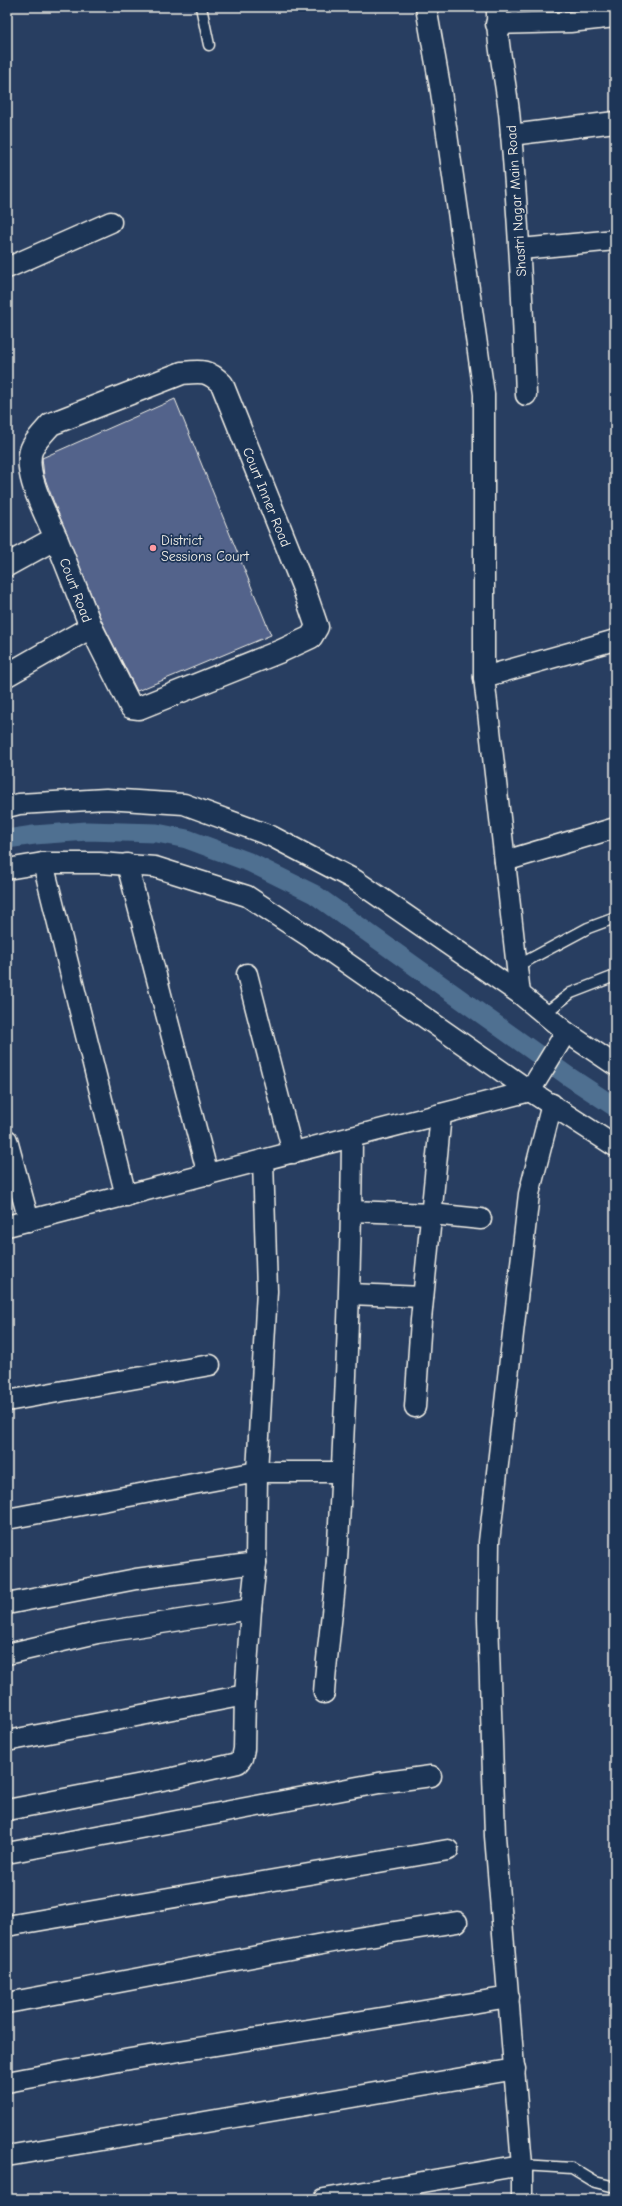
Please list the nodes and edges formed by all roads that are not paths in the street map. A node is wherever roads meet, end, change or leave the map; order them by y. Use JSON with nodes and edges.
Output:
{"nodes":[{"id":1,"x":201,"y":7,"type":"edge"},
{"id":2,"x":426,"y":7,"type":"edge"},
{"id":3,"x":497,"y":16,"type":"edge"},
{"id":4,"x":615,"y":17,"type":"edge"},
{"id":5,"x":209,"y":45,"type":"dead end"},
{"id":6,"x":615,"y":122,"type":"edge"},
{"id":7,"x":511,"y":135,"type":"junction"},
{"id":8,"x":111,"y":222,"type":"dead end"},
{"id":9,"x":615,"y":240,"type":"edge"},
{"id":10,"x":521,"y":250,"type":"junction"},
{"id":11,"x":7,"y":268,"type":"edge"},
{"id":12,"x":526,"y":395,"type":"dead end"},
{"id":13,"x":56,"y":538,"type":"junction"},
{"id":14,"x":7,"y":565,"type":"edge"},
{"id":15,"x":91,"y":627,"type":"junction"},
{"id":16,"x":615,"y":640,"type":"edge"},
{"id":17,"x":7,"y":675,"type":"edge"},
{"id":18,"x":484,"y":678,"type":"junction"},
{"id":19,"x":7,"y":807,"type":"edge"},
{"id":20,"x":615,"y":828,"type":"edge"},
{"id":21,"x":505,"y":861,"type":"junction"},
{"id":22,"x":43,"y":863,"type":"junction"},
{"id":23,"x":127,"y":864,"type":"junction"},
{"id":24,"x":7,"y":869,"type":"edge"},
{"id":25,"x":615,"y":918,"type":"edge"},
{"id":26,"x":516,"y":966,"type":"junction"},
{"id":27,"x":248,"y":974,"type":"dead end"},
{"id":28,"x":615,"y":976,"type":"edge"},
{"id":29,"x":520,"y":994,"type":"junction"},
{"id":30,"x":544,"y":1014,"type":"junction"},
{"id":31,"x":562,"y":1038,"type":"junction"},
{"id":32,"x":615,"y":1065,"type":"edge"},
{"id":33,"x":534,"y":1084,"type":"junction"},
{"id":34,"x":552,"y":1104,"type":"junction"},
{"id":35,"x":441,"y":1114,"type":"junction"},
{"id":36,"x":352,"y":1138,"type":"junction"},
{"id":37,"x":7,"y":1140,"type":"edge"},
{"id":38,"x":615,"y":1146,"type":"edge"},
{"id":39,"x":292,"y":1153,"type":"junction"},
{"id":40,"x":263,"y":1160,"type":"junction"},
{"id":41,"x":208,"y":1175,"type":"junction"},
{"id":42,"x":126,"y":1196,"type":"junction"},
{"id":43,"x":351,"y":1211,"type":"junction"},
{"id":44,"x":432,"y":1214,"type":"junction"},
{"id":45,"x":481,"y":1219,"type":"dead end"},
{"id":46,"x":29,"y":1221,"type":"junction"},
{"id":47,"x":7,"y":1226,"type":"edge"},
{"id":48,"x":350,"y":1294,"type":"junction"},
{"id":49,"x":423,"y":1297,"type":"junction"},
{"id":50,"x":210,"y":1365,"type":"dead end"},
{"id":51,"x":7,"y":1401,"type":"edge"},
{"id":52,"x":415,"y":1407,"type":"dead end"},
{"id":53,"x":257,"y":1472,"type":"junction"},
{"id":54,"x":341,"y":1472,"type":"junction"},
{"id":55,"x":7,"y":1518,"type":"edge"},
{"id":56,"x":256,"y":1563,"type":"junction"},
{"id":57,"x":7,"y":1604,"type":"edge"},
{"id":58,"x":251,"y":1609,"type":"junction"},
{"id":59,"x":7,"y":1654,"type":"edge"},
{"id":60,"x":324,"y":1693,"type":"dead end"},
{"id":61,"x":245,"y":1695,"type":"junction"},
{"id":62,"x":7,"y":1741,"type":"edge"},
{"id":63,"x":431,"y":1776,"type":"dead end"},
{"id":64,"x":7,"y":1810,"type":"edge"},
{"id":65,"x":448,"y":1850,"type":"dead end"},
{"id":66,"x":7,"y":1853,"type":"edge"},
{"id":67,"x":457,"y":1922,"type":"dead end"},
{"id":68,"x":7,"y":1926,"type":"edge"},
{"id":69,"x":509,"y":1997,"type":"junction"},
{"id":70,"x":7,"y":2003,"type":"edge"},
{"id":71,"x":515,"y":2069,"type":"junction"},
{"id":72,"x":7,"y":2082,"type":"edge"},
{"id":73,"x":7,"y":2156,"type":"edge"},
{"id":74,"x":522,"y":2165,"type":"junction"},
{"id":75,"x":615,"y":2188,"type":"edge"},
{"id":76,"x":324,"y":2199,"type":"edge"},
{"id":77,"x":522,"y":2199,"type":"edge"}],
"edges":[{"from":1,"to":5,"type":"lane"},
{"from":2,"to":18,"type":"street"},
{"from":3,"to":4,"type":"street"},
{"from":3,"to":7,"type":"street","name":"Shastri Nagar Main Road"},
{"from":6,"to":7,"type":"street"},
{"from":7,"to":10,"type":"street","name":"Shastri Nagar Main Road"},
{"from":8,"to":11,"type":"street"},
{"from":9,"to":10,"type":"street"},
{"from":10,"to":12,"type":"street","name":"Shastri Nagar Main Road"},
{"from":13,"to":14,"type":"street","name":"Court Road"},
{"from":13,"to":15,"type":"street","name":"Court Road"},
{"from":13,"to":15,"type":"street","name":"Court Inner Road"},
{"from":15,"to":17,"type":"street","name":"Court Road"},
{"from":16,"to":18,"type":"street"},
{"from":18,"to":21,"type":"street"},
{"from":19,"to":29,"type":"street"},
{"from":20,"to":21,"type":"street"},
{"from":21,"to":26,"type":"street"},
{"from":22,"to":23,"type":"street"},
{"from":22,"to":24,"type":"street"},
{"from":22,"to":42,"type":"street"},
{"from":23,"to":33,"type":"street"},
{"from":23,"to":41,"type":"street"},
{"from":25,"to":26,"type":"lane"},
{"from":26,"to":29,"type":"street"},
{"from":27,"to":39,"type":"street"},
{"from":28,"to":30,"type":"lane"},
{"from":29,"to":30,"type":"street"},
{"from":30,"to":31,"type":"street"},
{"from":31,"to":32,"type":"street"},
{"from":31,"to":33,"type":"street"},
{"from":33,"to":34,"type":"street"},
{"from":33,"to":35,"type":"street"},
{"from":34,"to":38,"type":"street"},
{"from":34,"to":69,"type":"street"},
{"from":35,"to":36,"type":"street"},
{"from":35,"to":44,"type":"street"},
{"from":36,"to":39,"type":"street"},
{"from":36,"to":43,"type":"street"},
{"from":37,"to":46,"type":"street"},
{"from":39,"to":40,"type":"street"},
{"from":40,"to":41,"type":"street"},
{"from":40,"to":53,"type":"street"},
{"from":41,"to":42,"type":"street"},
{"from":42,"to":46,"type":"street"},
{"from":43,"to":44,"type":"street"},
{"from":43,"to":48,"type":"street"},
{"from":44,"to":45,"type":"street"},
{"from":44,"to":49,"type":"street"},
{"from":46,"to":47,"type":"street"},
{"from":48,"to":49,"type":"street"},
{"from":48,"to":54,"type":"street"},
{"from":49,"to":52,"type":"street"},
{"from":50,"to":51,"type":"street"},
{"from":53,"to":54,"type":"street"},
{"from":53,"to":55,"type":"street"},
{"from":53,"to":56,"type":"street"},
{"from":54,"to":60,"type":"street"},
{"from":56,"to":57,"type":"street"},
{"from":56,"to":58,"type":"street"},
{"from":58,"to":59,"type":"street"},
{"from":58,"to":61,"type":"street"},
{"from":61,"to":62,"type":"street"},
{"from":61,"to":64,"type":"street"},
{"from":63,"to":66,"type":"street"},
{"from":65,"to":68,"type":"street"},
{"from":67,"to":70,"type":"street"},
{"from":69,"to":71,"type":"street"},
{"from":69,"to":72,"type":"street"},
{"from":71,"to":73,"type":"street"},
{"from":71,"to":74,"type":"street"},
{"from":74,"to":75,"type":"lane"},
{"from":74,"to":76,"type":"street"},
{"from":74,"to":77,"type":"street"}]}
